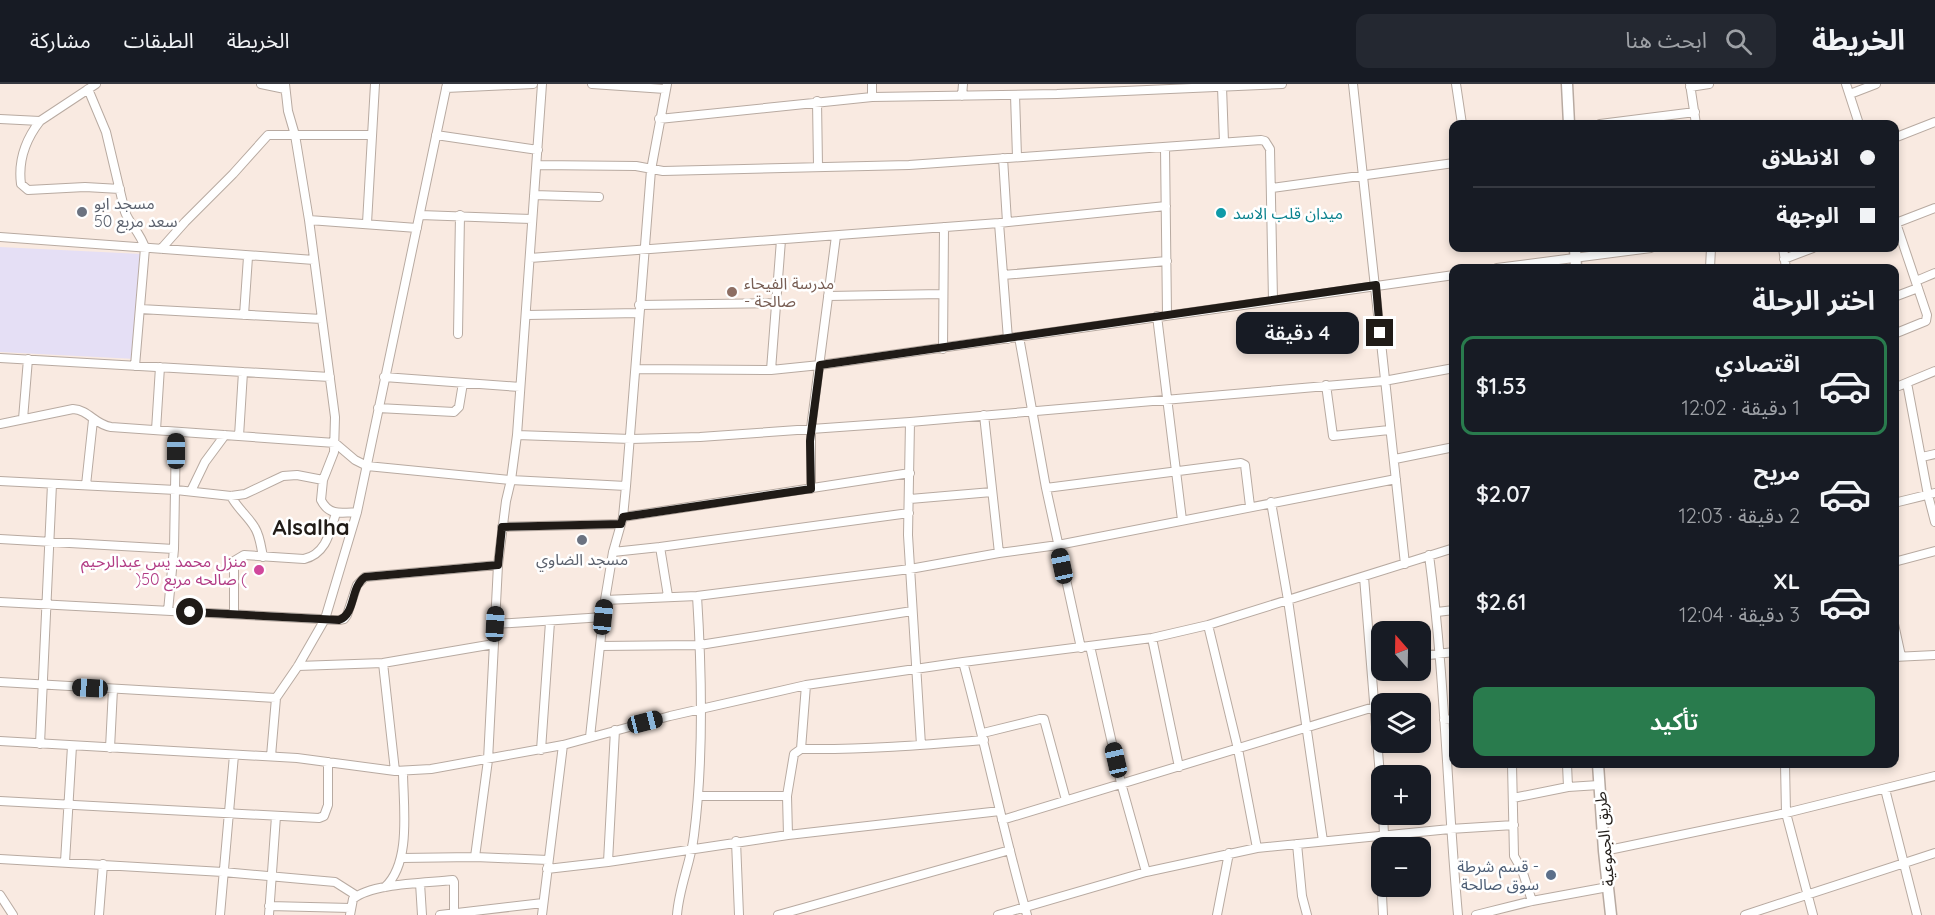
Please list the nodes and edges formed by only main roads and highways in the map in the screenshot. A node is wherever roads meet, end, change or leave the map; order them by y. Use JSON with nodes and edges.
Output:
{"nodes":[{"id":1,"x":1567,"y":84,"type":"edge"},
{"id":2,"x":1569,"y":120,"type":"edge"},
{"id":3,"x":1598,"y":768,"type":"edge"},
{"id":4,"x":1611,"y":915,"type":"edge"}],
"edges":[{"from":1,"to":2,"type":"main road"},
{"from":3,"to":4,"type":"main road","name":"طريق الجموعية"}]}
